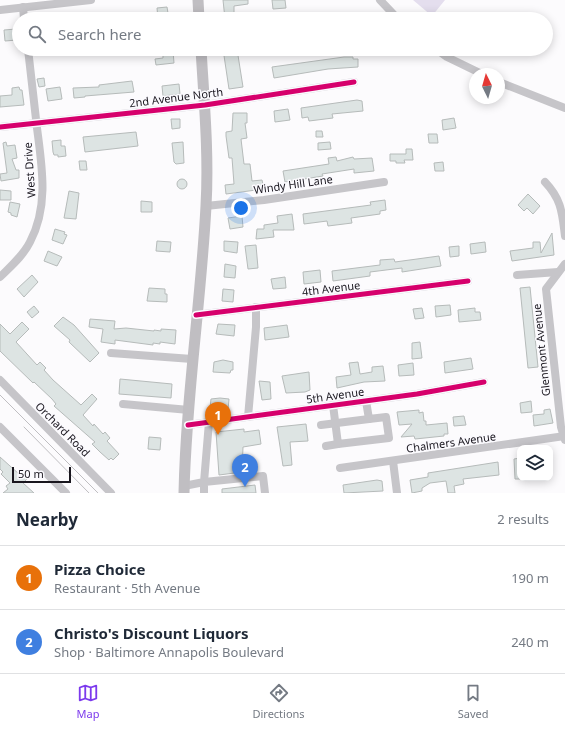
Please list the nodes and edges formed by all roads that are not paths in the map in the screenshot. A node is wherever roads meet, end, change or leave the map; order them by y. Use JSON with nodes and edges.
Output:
{"nodes":[{"id":1,"x":90,"y":0,"type":"edge"},
{"id":2,"x":198,"y":0,"type":"edge"},
{"id":3,"x":380,"y":0,"type":"edge"},
{"id":4,"x":23,"y":7,"type":"junction"},
{"id":5,"x":0,"y":10,"type":"edge"},
{"id":6,"x":23,"y":12,"type":"edge"},
{"id":7,"x":199,"y":12,"type":"edge"},
{"id":8,"x":391,"y":12,"type":"edge"},
{"id":9,"x":29,"y":56,"type":"edge"},
{"id":10,"x":202,"y":56,"type":"edge"},
{"id":11,"x":446,"y":56,"type":"edge"},
{"id":12,"x":470,"y":68,"type":"edge"},
{"id":13,"x":354,"y":82,"type":"dead end"},
{"id":14,"x":505,"y":84,"type":"edge"},
{"id":15,"x":205,"y":105,"type":"junction"},
{"id":16,"x":565,"y":108,"type":"edge"},
{"id":17,"x":37,"y":123,"type":"junction"},
{"id":18,"x":0,"y":127,"type":"edge"},
{"id":19,"x":384,"y":182,"type":"dead end"},
{"id":20,"x":544,"y":182,"type":"dead end"},
{"id":21,"x":206,"y":206,"type":"junction"},
{"id":22,"x":565,"y":236,"type":"edge"},
{"id":23,"x":565,"y":264,"type":"edge"},
{"id":24,"x":558,"y":272,"type":"junction"},
{"id":25,"x":517,"y":275,"type":"dead end"},
{"id":26,"x":0,"y":277,"type":"edge"},
{"id":27,"x":468,"y":281,"type":"dead end"},
{"id":28,"x":256,"y":307,"type":"junction"},
{"id":29,"x":196,"y":315,"type":"junction"},
{"id":30,"x":111,"y":353,"type":"dead end"},
{"id":31,"x":192,"y":359,"type":"junction"},
{"id":32,"x":0,"y":380,"type":"edge"},
{"id":33,"x":484,"y":382,"type":"dead end"},
{"id":34,"x":366,"y":401,"type":"junction"},
{"id":35,"x":123,"y":404,"type":"dead end"},
{"id":36,"x":333,"y":406,"type":"junction"},
{"id":37,"x":189,"y":410,"type":"junction"},
{"id":38,"x":248,"y":417,"type":"junction"},
{"id":39,"x":369,"y":419,"type":"junction"},
{"id":40,"x":209,"y":422,"type":"junction"},
{"id":41,"x":336,"y":423,"type":"junction"},
{"id":42,"x":188,"y":425,"type":"junction"},
{"id":43,"x":321,"y":425,"type":"dead end"},
{"id":44,"x":0,"y":427,"type":"edge"},
{"id":45,"x":565,"y":438,"type":"edge"},
{"id":46,"x":338,"y":444,"type":"junction"},
{"id":47,"x":326,"y":446,"type":"dead end"},
{"id":48,"x":393,"y":461,"type":"junction"},
{"id":49,"x":340,"y":468,"type":"dead end"},
{"id":50,"x":204,"y":482,"type":"junction"},
{"id":51,"x":184,"y":489,"type":"edge"},
{"id":52,"x":66,"y":493,"type":"edge"},
{"id":53,"x":111,"y":493,"type":"edge"},
{"id":54,"x":204,"y":493,"type":"edge"},
{"id":55,"x":265,"y":493,"type":"edge"},
{"id":56,"x":397,"y":493,"type":"edge"}],
"edges":[{"from":1,"to":4,"type":"street"},
{"from":2,"to":7,"type":"main road"},
{"from":3,"to":8,"type":"street"},
{"from":4,"to":5,"type":"street"},
{"from":4,"to":6,"type":"street"},
{"from":9,"to":17,"type":"street","name":"West Drive"},
{"from":10,"to":15,"type":"main road"},
{"from":11,"to":12,"type":"street"},
{"from":13,"to":15,"type":"street","name":"2nd Avenue North"},
{"from":14,"to":16,"type":"street"},
{"from":15,"to":17,"type":"street","name":"2nd Avenue North"},
{"from":15,"to":21,"type":"main road"},
{"from":17,"to":18,"type":"street","name":"2nd Avenue North"},
{"from":17,"to":26,"type":"street","name":"West Drive"},
{"from":19,"to":21,"type":"street","name":"Windy Hill Lane"},
{"from":20,"to":22,"type":"street"},
{"from":21,"to":29,"type":"main road"},
{"from":23,"to":24,"type":"street","name":"Glenmont Avenue"},
{"from":24,"to":25,"type":"street"},
{"from":24,"to":45,"type":"street","name":"Glenmont Avenue"},
{"from":27,"to":28,"type":"street","name":"4th Avenue"},
{"from":28,"to":29,"type":"street","name":"4th Avenue"},
{"from":28,"to":38,"type":"street"},
{"from":29,"to":31,"type":"main road"},
{"from":30,"to":31,"type":"street"},
{"from":31,"to":37,"type":"main road"},
{"from":32,"to":53,"type":"street","name":"Orchard Road"},
{"from":33,"to":34,"type":"street","name":"5th Avenue"},
{"from":34,"to":36,"type":"street","name":"5th Avenue"},
{"from":34,"to":39,"type":"street"},
{"from":35,"to":37,"type":"street"},
{"from":36,"to":38,"type":"street","name":"5th Avenue"},
{"from":36,"to":41,"type":"street"},
{"from":37,"to":42,"type":"main road"},
{"from":38,"to":40,"type":"street","name":"5th Avenue"},
{"from":39,"to":41,"type":"street"},
{"from":39,"to":46,"type":"street"},
{"from":40,"to":42,"type":"street","name":"5th Avenue"},
{"from":40,"to":50,"type":"street"},
{"from":41,"to":43,"type":"street"},
{"from":41,"to":46,"type":"street"},
{"from":42,"to":51,"type":"main road"},
{"from":44,"to":52,"type":"street"},
{"from":45,"to":48,"type":"street","name":"Chalmers Avenue"},
{"from":46,"to":47,"type":"street"},
{"from":48,"to":49,"type":"street","name":"Chalmers Avenue"},
{"from":48,"to":56,"type":"street"},
{"from":50,"to":51,"type":"street"},
{"from":50,"to":54,"type":"street"},
{"from":50,"to":55,"type":"street"}]}
